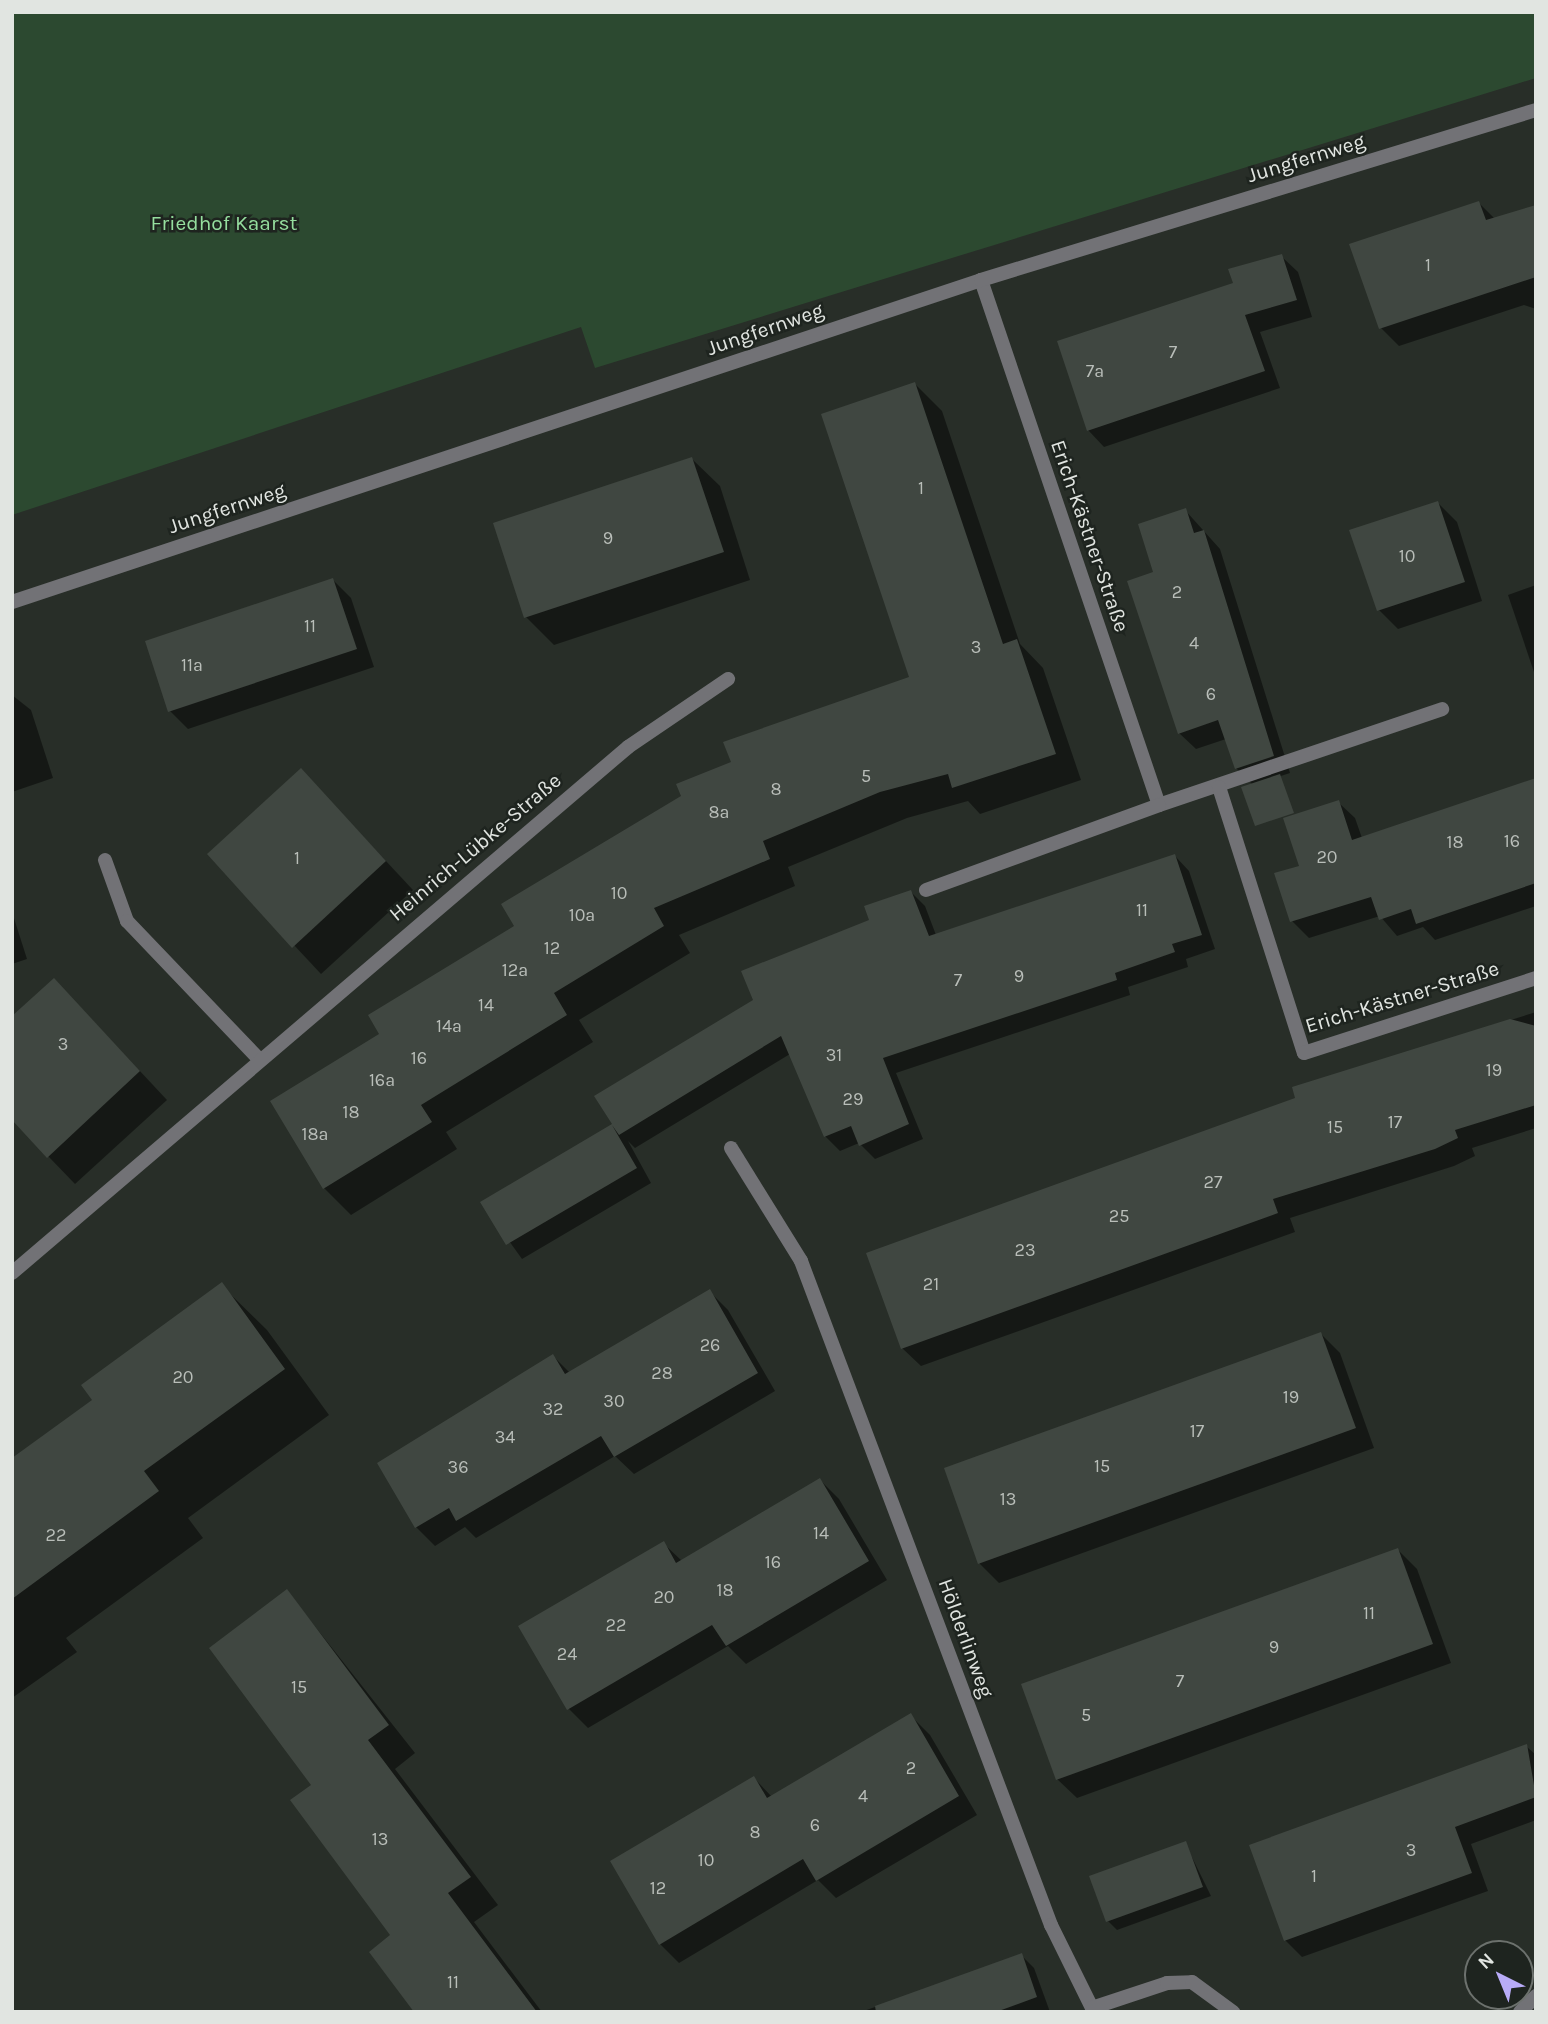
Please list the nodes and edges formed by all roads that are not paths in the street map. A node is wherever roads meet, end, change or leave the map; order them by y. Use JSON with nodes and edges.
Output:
{"nodes":[{"id":1,"x":1536,"y":110,"type":"edge"},
{"id":2,"x":981,"y":280,"type":"junction"},
{"id":3,"x":12,"y":602,"type":"edge"},
{"id":4,"x":728,"y":679,"type":"dead end"},
{"id":5,"x":1442,"y":709,"type":"dead end"},
{"id":6,"x":1219,"y":787,"type":"junction"},
{"id":7,"x":1159,"y":805,"type":"junction"},
{"id":8,"x":105,"y":860,"type":"dead end"},
{"id":9,"x":926,"y":890,"type":"dead end"},
{"id":10,"x":1536,"y":978,"type":"edge"},
{"id":11,"x":258,"y":1058,"type":"junction"},
{"id":12,"x":731,"y":1148,"type":"dead end"},
{"id":13,"x":12,"y":1273,"type":"edge"},
{"id":14,"x":1536,"y":1996,"type":"edge"},
{"id":15,"x":1233,"y":2012,"type":"edge"},
{"id":16,"x":1520,"y":2012,"type":"edge"}],
"edges":[{"from":1,"to":2,"type":"street","name":"Jungfernweg"},
{"from":2,"to":3,"type":"street","name":"Jungfernweg"},
{"from":2,"to":7,"type":"street","name":"Erich-Kästner-Straße"},
{"from":4,"to":11,"type":"street","name":"Heinrich-Lübke-Straße"},
{"from":5,"to":6,"type":"street"},
{"from":6,"to":7,"type":"street"},
{"from":6,"to":10,"type":"street","name":"Erich-Kästner-Straße"},
{"from":7,"to":9,"type":"street"},
{"from":8,"to":11,"type":"street"},
{"from":11,"to":13,"type":"street","name":"Heinrich-Lübke-Straße"},
{"from":12,"to":15,"type":"street","name":"Hölderlinweg"},
{"from":14,"to":16,"type":"street"}]}
